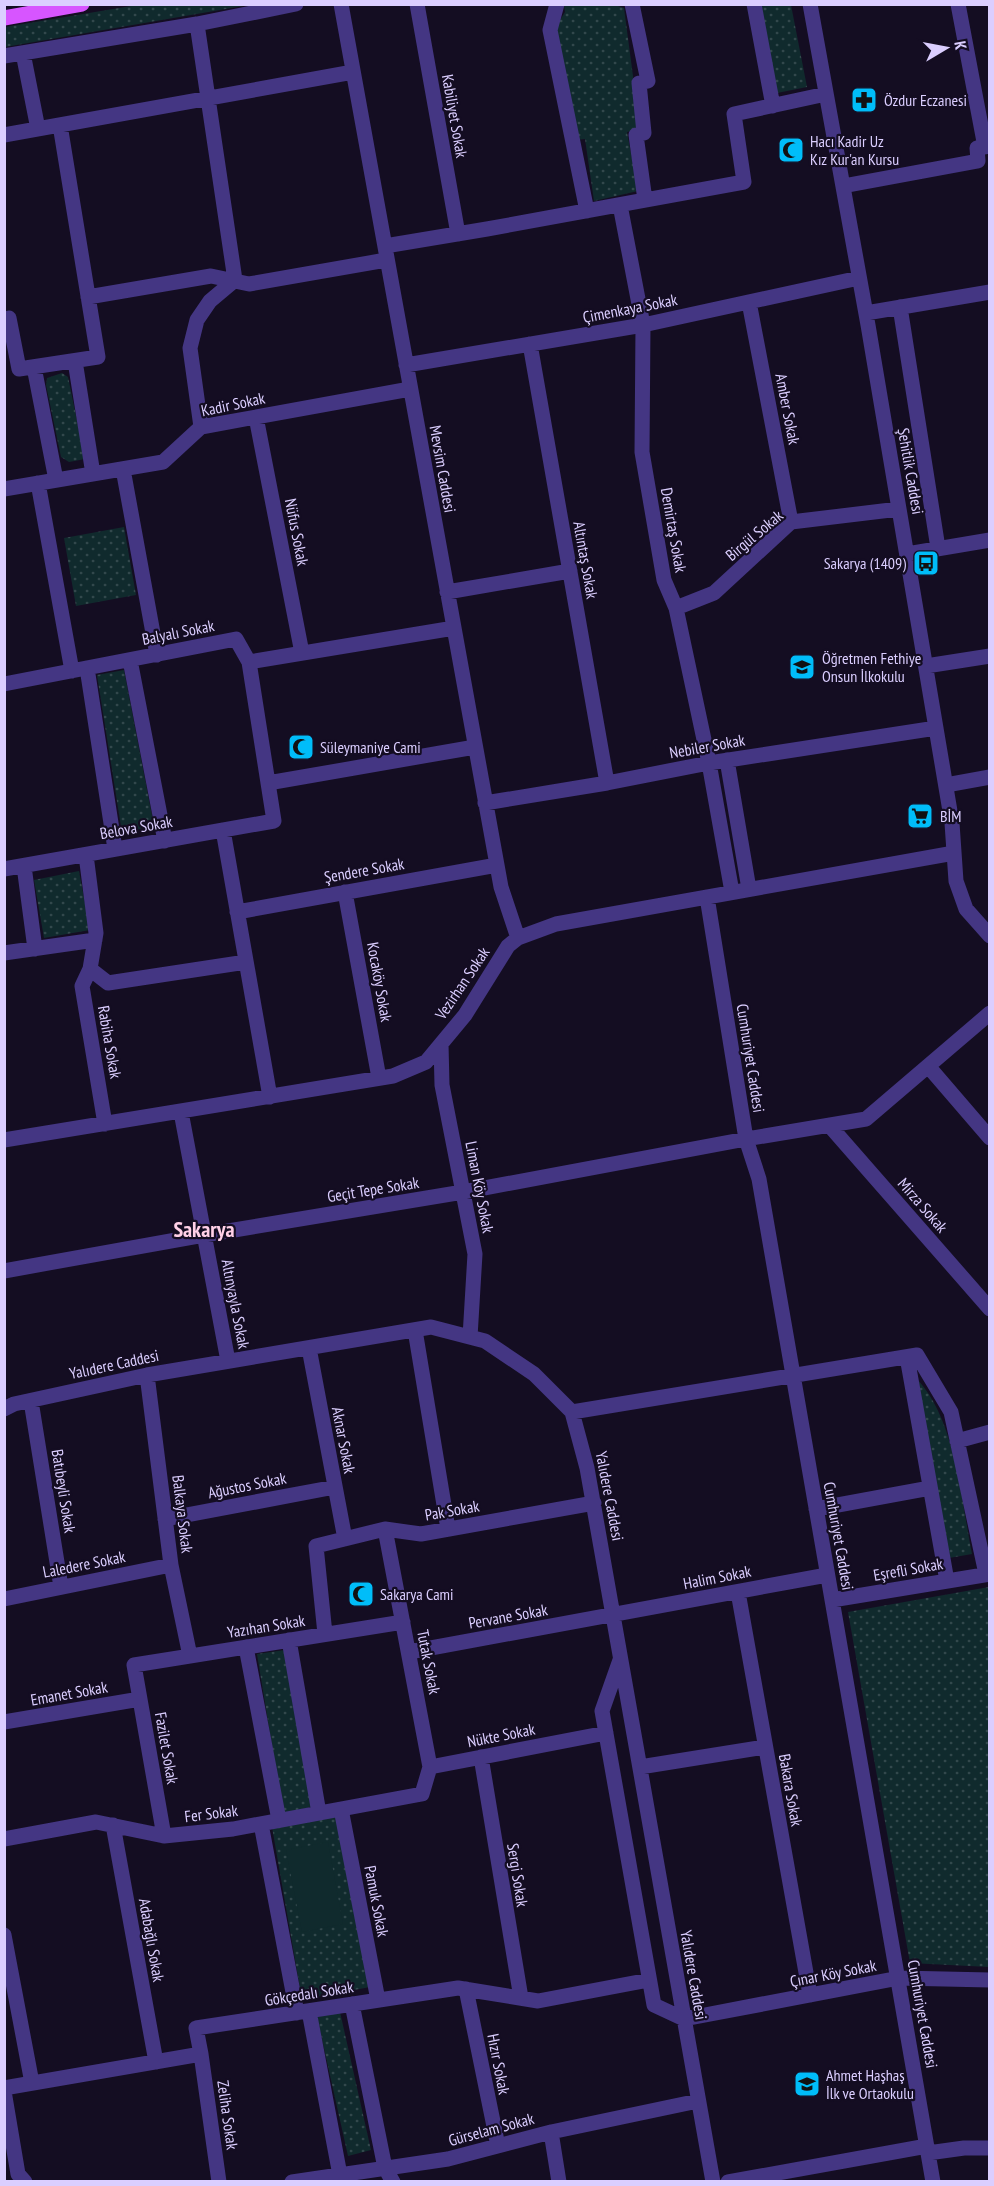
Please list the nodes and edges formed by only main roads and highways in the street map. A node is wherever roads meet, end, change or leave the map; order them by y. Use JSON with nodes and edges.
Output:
{"nodes":[{"id":1,"x":82,"y":4,"type":"edge"},
{"id":2,"x":4,"y":18,"type":"edge"}],
"edges":[{"from":1,"to":2,"type":"main road"}]}
